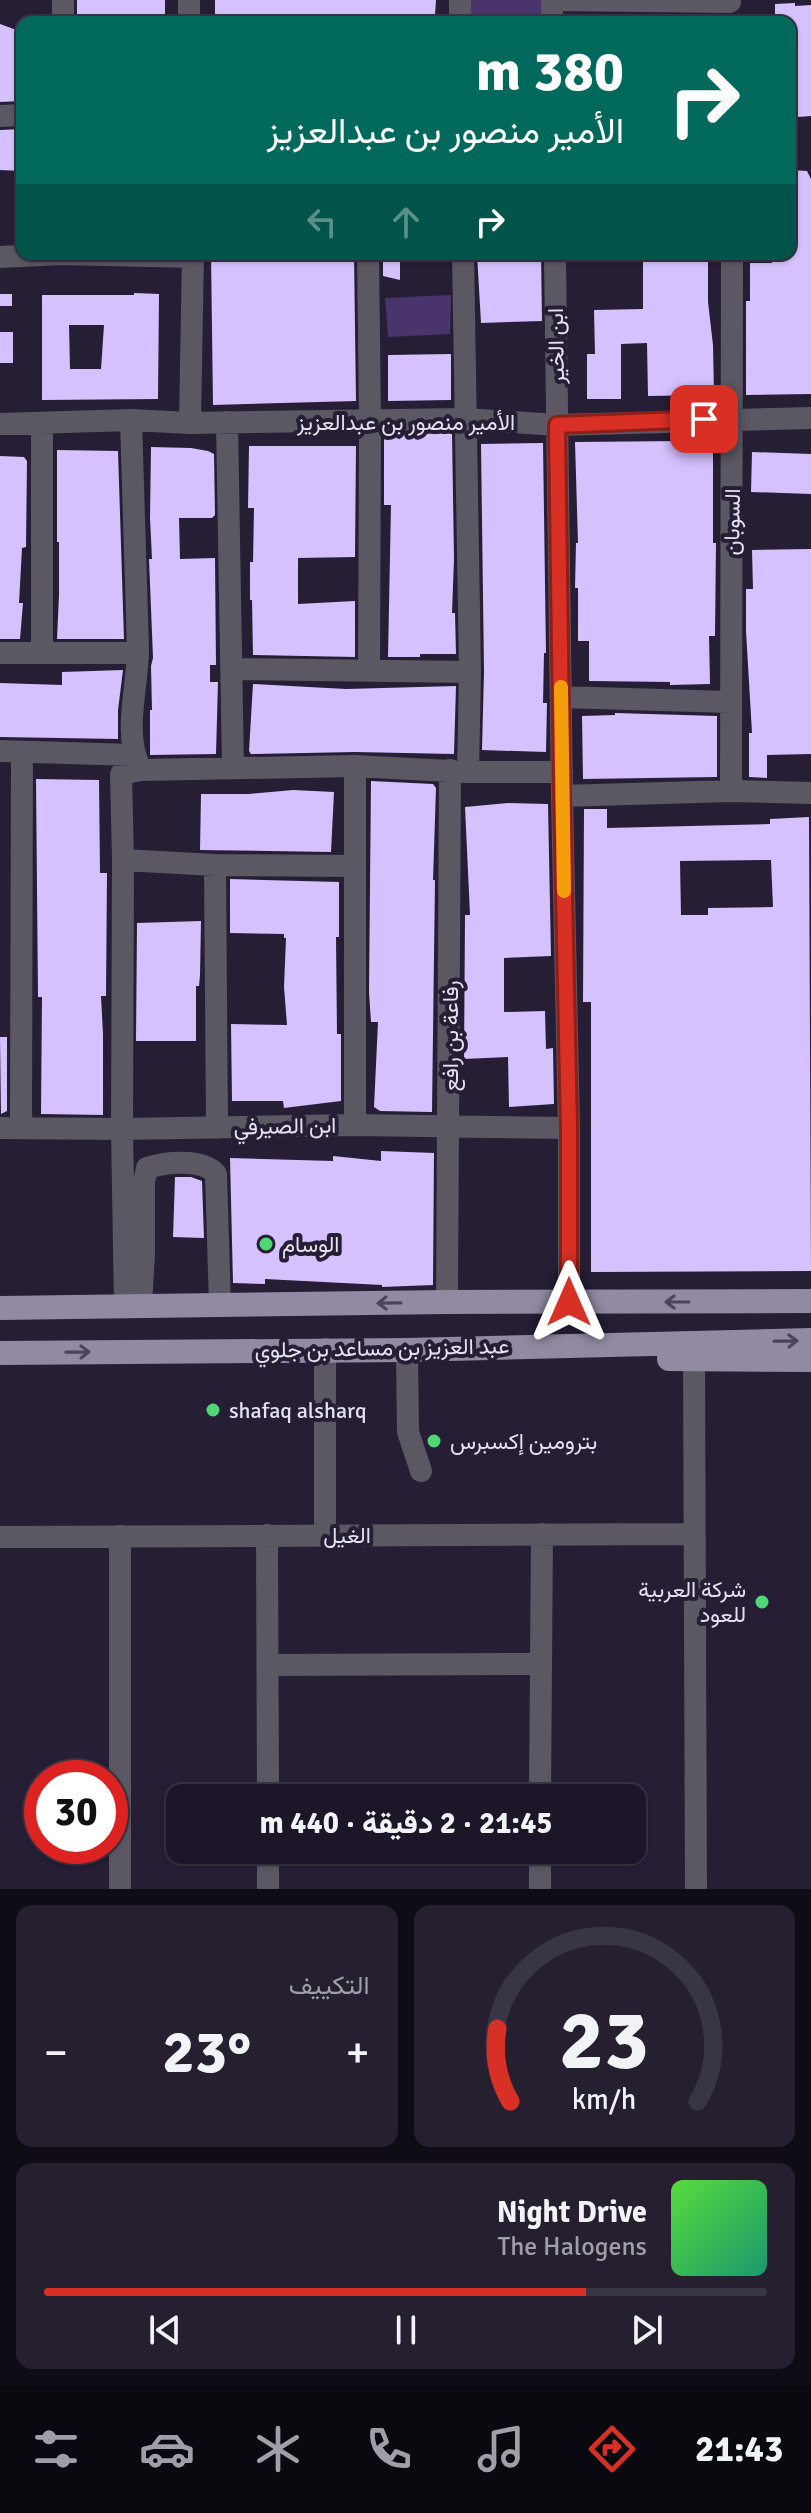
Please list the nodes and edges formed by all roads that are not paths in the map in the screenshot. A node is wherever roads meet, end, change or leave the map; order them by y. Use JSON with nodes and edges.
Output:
{"nodes":[{"id":1,"x":552,"y":0,"type":"edge"},
{"id":2,"x":730,"y":8,"type":"edge"},
{"id":3,"x":193,"y":260,"type":"edge"},
{"id":4,"x":368,"y":260,"type":"edge"},
{"id":5,"x":463,"y":260,"type":"edge"},
{"id":6,"x":555,"y":260,"type":"edge"},
{"id":7,"x":732,"y":260,"type":"edge"},
{"id":8,"x":733,"y":418,"type":"junction"},
{"id":9,"x":811,"y":418,"type":"edge"},
{"id":10,"x":466,"y":419,"type":"junction"},
{"id":11,"x":131,"y":420,"type":"junction"},
{"id":12,"x":370,"y":421,"type":"junction"},
{"id":13,"x":227,"y":422,"type":"junction"},
{"id":14,"x":190,"y":423,"type":"junction"},
{"id":15,"x":0,"y":424,"type":"edge"},
{"id":16,"x":42,"y":424,"type":"junction"},
{"id":17,"x":557,"y":425,"type":"junction"},
{"id":18,"x":42,"y":652,"type":"junction"},
{"id":19,"x":0,"y":653,"type":"edge"},
{"id":20,"x":138,"y":653,"type":"junction"},
{"id":21,"x":233,"y":669,"type":"junction"},
{"id":22,"x":369,"y":670,"type":"junction"},
{"id":23,"x":470,"y":672,"type":"junction"},
{"id":24,"x":561,"y":697,"type":"junction"},
{"id":25,"x":729,"y":702,"type":"junction"},
{"id":26,"x":11,"y":752,"type":"edge"},
{"id":27,"x":131,"y":766,"type":"junction"},
{"id":28,"x":355,"y":766,"type":"junction"},
{"id":29,"x":233,"y":768,"type":"junction"},
{"id":30,"x":459,"y":771,"type":"junction"},
{"id":31,"x":562,"y":772,"type":"junction"},
{"id":32,"x":731,"y":791,"type":"junction"},
{"id":33,"x":811,"y":793,"type":"edge"},
{"id":34,"x":562,"y":796,"type":"junction"},
{"id":35,"x":11,"y":837,"type":"edge"},
{"id":36,"x":123,"y":860,"type":"junction"},
{"id":37,"x":215,"y":865,"type":"junction"},
{"id":38,"x":353,"y":866,"type":"junction"},
{"id":39,"x":355,"y":1125,"type":"junction"},
{"id":40,"x":449,"y":1127,"type":"junction"},
{"id":41,"x":0,"y":1128,"type":"edge"},
{"id":42,"x":24,"y":1128,"type":"junction"},
{"id":43,"x":217,"y":1128,"type":"junction"},
{"id":44,"x":569,"y":1128,"type":"junction"},
{"id":45,"x":122,"y":1129,"type":"junction"},
{"id":46,"x":811,"y":1294,"type":"edge"},
{"id":47,"x":811,"y":1301,"type":"edge"},
{"id":48,"x":447,"y":1302,"type":"junction"},
{"id":49,"x":569,"y":1302,"type":"junction"},
{"id":50,"x":782,"y":1302,"type":"junction"},
{"id":51,"x":220,"y":1305,"type":"junction"},
{"id":52,"x":133,"y":1306,"type":"junction"},
{"id":53,"x":0,"y":1308,"type":"edge"},
{"id":54,"x":811,"y":1340,"type":"edge"},
{"id":55,"x":565,"y":1345,"type":"junction"},
{"id":56,"x":325,"y":1349,"type":"junction"},
{"id":57,"x":407,"y":1350,"type":"junction"},
{"id":58,"x":0,"y":1353,"type":"edge"},
{"id":59,"x":694,"y":1359,"type":"junction"},
{"id":60,"x":811,"y":1360,"type":"edge"},
{"id":61,"x":421,"y":1471,"type":"dead end"},
{"id":62,"x":542,"y":1534,"type":"junction"},
{"id":63,"x":694,"y":1534,"type":"junction"},
{"id":64,"x":267,"y":1535,"type":"junction"},
{"id":65,"x":325,"y":1535,"type":"junction"},
{"id":66,"x":120,"y":1536,"type":"junction"},
{"id":67,"x":0,"y":1537,"type":"edge"},
{"id":68,"x":541,"y":1664,"type":"junction"},
{"id":69,"x":268,"y":1665,"type":"junction"},
{"id":70,"x":268,"y":1784,"type":"edge"},
{"id":71,"x":540,"y":1784,"type":"edge"},
{"id":72,"x":268,"y":1864,"type":"edge"},
{"id":73,"x":540,"y":1864,"type":"edge"},
{"id":74,"x":120,"y":1889,"type":"edge"},
{"id":75,"x":268,"y":1889,"type":"edge"},
{"id":76,"x":540,"y":1889,"type":"edge"},
{"id":77,"x":696,"y":1889,"type":"edge"}],
"edges":[{"from":1,"to":2,"type":"street"},
{"from":3,"to":14,"type":"street"},
{"from":4,"to":12,"type":"street"},
{"from":5,"to":10,"type":"street","name":"رفاعة بن رافع"},
{"from":6,"to":17,"type":"street","name":"ابن الخير"},
{"from":7,"to":8,"type":"street","name":"السوبان"},
{"from":8,"to":9,"type":"street","name":"الأمير منصور بن عبدالعزيز"},
{"from":8,"to":17,"type":"street","name":"الأمير منصور بن عبدالعزيز"},
{"from":8,"to":25,"type":"street","name":"السوبان"},
{"from":10,"to":12,"type":"street","name":"الأمير منصور بن عبدالعزيز"},
{"from":10,"to":17,"type":"street","name":"الأمير منصور بن عبدالعزيز"},
{"from":10,"to":23,"type":"street","name":"رفاعة بن رافع"},
{"from":11,"to":14,"type":"street","name":"الأمير منصور بن عبدالعزيز"},
{"from":11,"to":16,"type":"street","name":"الأمير منصور بن عبدالعزيز"},
{"from":11,"to":20,"type":"street"},
{"from":12,"to":13,"type":"street","name":"الأمير منصور بن عبدالعزيز"},
{"from":12,"to":22,"type":"street"},
{"from":13,"to":14,"type":"street","name":"الأمير منصور بن عبدالعزيز"},
{"from":13,"to":21,"type":"street"},
{"from":15,"to":16,"type":"street","name":"الأمير منصور بن عبدالعزيز"},
{"from":16,"to":18,"type":"street"},
{"from":17,"to":24,"type":"street","name":"ابن الخير"},
{"from":18,"to":19,"type":"street"},
{"from":18,"to":20,"type":"street"},
{"from":20,"to":27,"type":"street"},
{"from":21,"to":22,"type":"street"},
{"from":21,"to":29,"type":"street"},
{"from":22,"to":23,"type":"street"},
{"from":23,"to":30,"type":"street","name":"رفاعة بن رافع"},
{"from":24,"to":25,"type":"street"},
{"from":24,"to":31,"type":"street","name":"ابن الخير"},
{"from":25,"to":32,"type":"street","name":"السوبان"},
{"from":26,"to":27,"type":"street"},
{"from":26,"to":35,"type":"street"},
{"from":27,"to":29,"type":"street"},
{"from":27,"to":36,"type":"street"},
{"from":28,"to":29,"type":"street"},
{"from":28,"to":30,"type":"street"},
{"from":28,"to":38,"type":"street"},
{"from":30,"to":31,"type":"street"},
{"from":30,"to":40,"type":"street","name":"رفاعة بن رافع"},
{"from":31,"to":34,"type":"street","name":"ابن الخير"},
{"from":32,"to":33,"type":"street"},
{"from":32,"to":34,"type":"street"},
{"from":34,"to":44,"type":"street","name":"ابن الخير"},
{"from":35,"to":42,"type":"street"},
{"from":36,"to":37,"type":"street"},
{"from":36,"to":45,"type":"street"},
{"from":37,"to":38,"type":"street"},
{"from":37,"to":43,"type":"street"},
{"from":38,"to":39,"type":"street"},
{"from":39,"to":40,"type":"street","name":"ابن الصيرفي"},
{"from":39,"to":43,"type":"street","name":"ابن الصيرفي"},
{"from":40,"to":44,"type":"street","name":"ابن الصيرفي"},
{"from":40,"to":48,"type":"street","name":"رفاعة بن رافع"},
{"from":41,"to":42,"type":"street","name":"ابن الصيرفي"},
{"from":42,"to":45,"type":"street","name":"ابن الصيرفي"},
{"from":43,"to":45,"type":"street","name":"ابن الصيرفي"},
{"from":44,"to":49,"type":"street","name":"ابن الخير"},
{"from":45,"to":52,"type":"street"},
{"from":46,"to":50,"type":"main road"},
{"from":47,"to":50,"type":"main road","name":"عبد العزيز بن مساعد بن جلوي"},
{"from":48,"to":49,"type":"main road","name":"عبد العزيز بن مساعد بن جلوي"},
{"from":48,"to":51,"type":"main road","name":"عبد العزيز بن مساعد بن جلوي","one_way":true},
{"from":50,"to":49,"type":"main road","name":"عبد العزيز بن مساعد بن جلوي","one_way":true},
{"from":51,"to":52,"type":"main road","name":"عبد العزيز بن مساعد بن جلوي"},
{"from":51,"to":52,"type":"street"},
{"from":52,"to":53,"type":"main road","name":"عبد العزيز بن مساعد بن جلوي"},
{"from":55,"to":54,"type":"main road","name":"عبد العزيز بن مساعد بن جلوي","one_way":true},
{"from":55,"to":57,"type":"main road","name":"عبد العزيز بن مساعد بن جلوي"},
{"from":55,"to":59,"type":"main road"},
{"from":56,"to":57,"type":"main road","name":"عبد العزيز بن مساعد بن جلوي"},
{"from":58,"to":56,"type":"main road","name":"عبد العزيز بن مساعد بن جلوي","one_way":true},
{"from":56,"to":65,"type":"street"},
{"from":57,"to":61,"type":"street"},
{"from":59,"to":60,"type":"main road"},
{"from":59,"to":63,"type":"street"},
{"from":62,"to":63,"type":"street","name":"الغيل"},
{"from":62,"to":65,"type":"street","name":"الغيل"},
{"from":62,"to":68,"type":"street"},
{"from":63,"to":77,"type":"street"},
{"from":64,"to":65,"type":"street","name":"الغيل"},
{"from":64,"to":66,"type":"street","name":"الغيل"},
{"from":64,"to":69,"type":"street"},
{"from":66,"to":67,"type":"street","name":"الغيل"},
{"from":66,"to":74,"type":"street"},
{"from":68,"to":69,"type":"street"},
{"from":68,"to":71,"type":"street"},
{"from":69,"to":70,"type":"street"},
{"from":72,"to":75,"type":"street"},
{"from":73,"to":76,"type":"street"}]}
